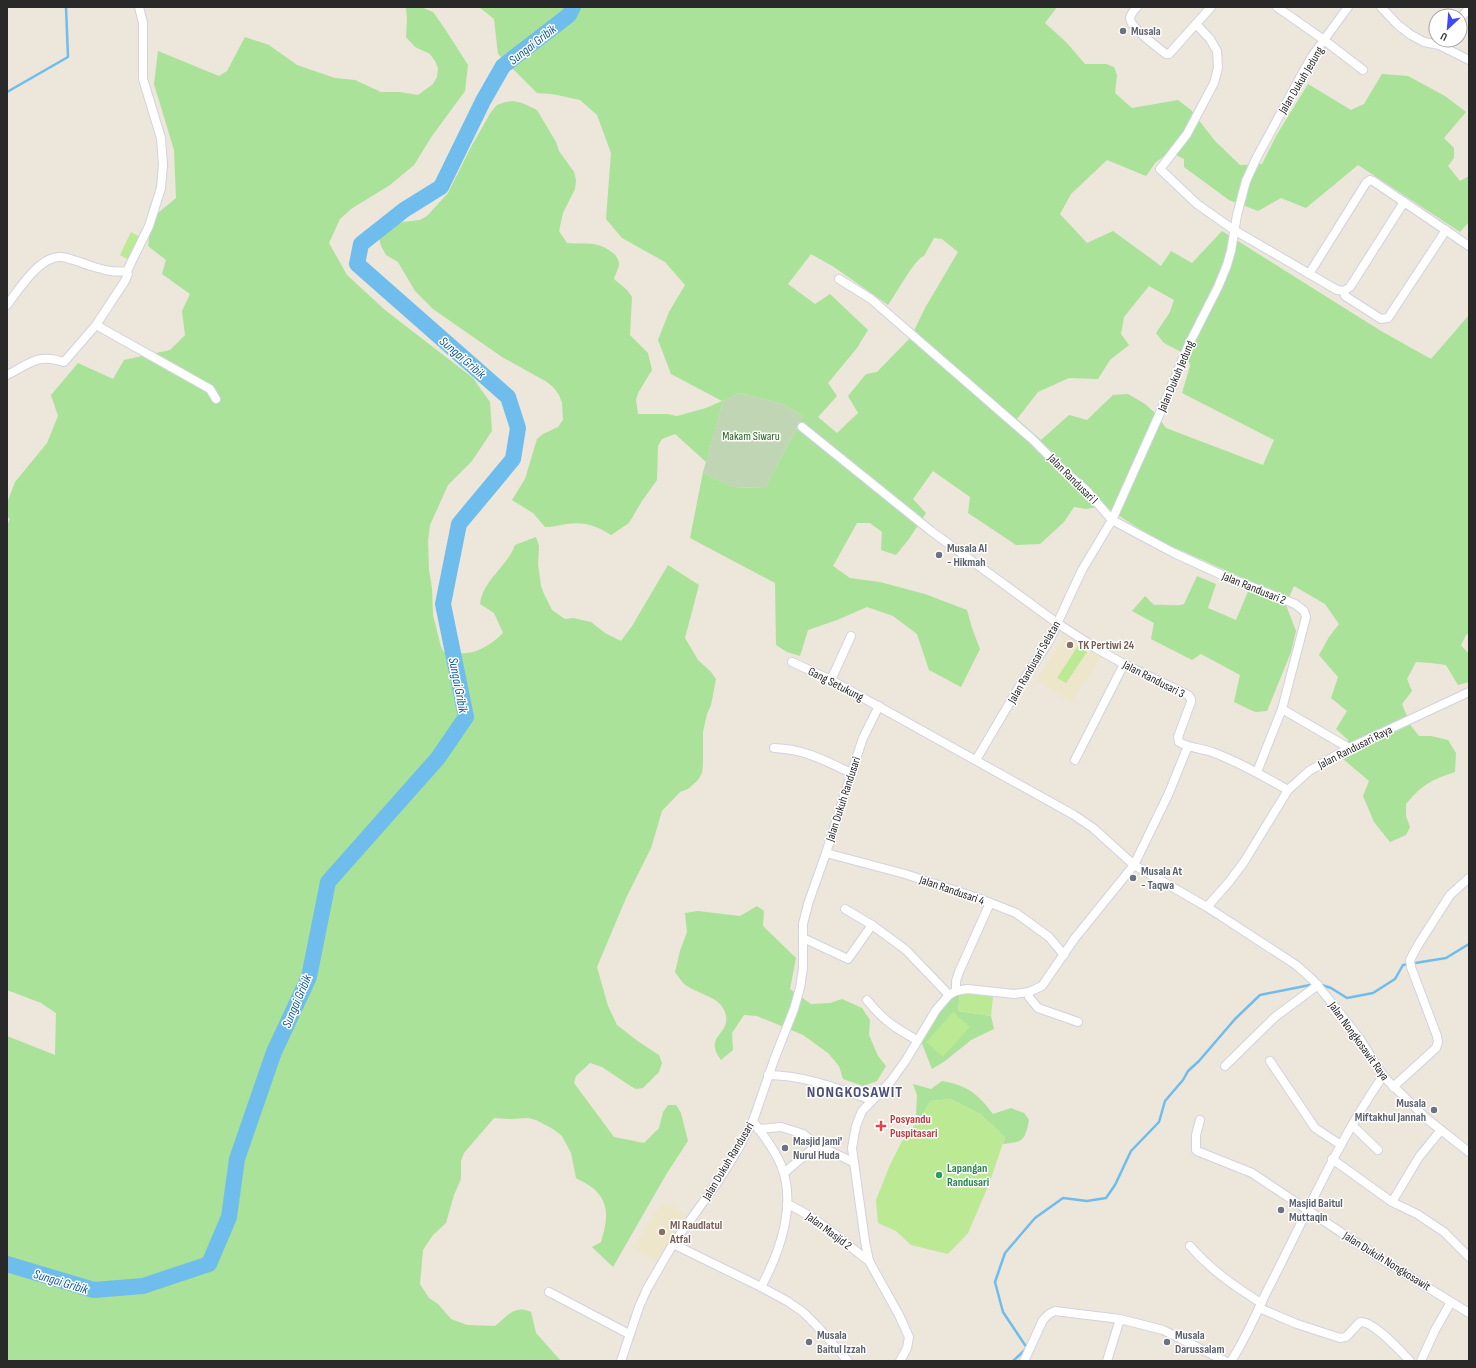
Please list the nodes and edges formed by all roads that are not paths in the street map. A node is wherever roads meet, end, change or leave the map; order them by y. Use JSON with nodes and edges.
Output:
{"nodes":[{"id":1,"x":139,"y":7,"type":"edge"},
{"id":2,"x":1137,"y":7,"type":"edge"},
{"id":3,"x":1210,"y":7,"type":"edge"},
{"id":4,"x":1277,"y":7,"type":"edge"},
{"id":5,"x":1348,"y":7,"type":"edge"},
{"id":6,"x":1381,"y":7,"type":"edge"},
{"id":7,"x":1196,"y":24,"type":"junction"},
{"id":8,"x":1324,"y":40,"type":"junction"},
{"id":9,"x":1428,"y":42,"type":"edge"},
{"id":10,"x":1449,"y":48,"type":"edge"},
{"id":11,"x":1469,"y":60,"type":"edge"},
{"id":12,"x":1363,"y":70,"type":"dead end"},
{"id":13,"x":1404,"y":202,"type":"junction"},
{"id":14,"x":1234,"y":230,"type":"junction"},
{"id":15,"x":1446,"y":230,"type":"junction"},
{"id":16,"x":1469,"y":246,"type":"edge"},
{"id":17,"x":127,"y":271,"type":"junction"},
{"id":18,"x":1309,"y":274,"type":"junction"},
{"id":19,"x":839,"y":279,"type":"dead end"},
{"id":20,"x":1344,"y":291,"type":"junction"},
{"id":21,"x":7,"y":305,"type":"edge"},
{"id":22,"x":96,"y":325,"type":"junction"},
{"id":23,"x":7,"y":375,"type":"edge"},
{"id":24,"x":216,"y":399,"type":"dead end"},
{"id":25,"x":802,"y":427,"type":"dead end"},
{"id":26,"x":1112,"y":520,"type":"junction"},
{"id":27,"x":1057,"y":623,"type":"junction"},
{"id":28,"x":851,"y":636,"type":"dead end"},
{"id":29,"x":792,"y":662,"type":"dead end"},
{"id":30,"x":1124,"y":664,"type":"junction"},
{"id":31,"x":831,"y":680,"type":"junction"},
{"id":32,"x":1469,"y":692,"type":"edge"},
{"id":33,"x":880,"y":706,"type":"junction"},
{"id":34,"x":1282,"y":709,"type":"junction"},
{"id":35,"x":1188,"y":746,"type":"junction"},
{"id":36,"x":774,"y":748,"type":"dead end"},
{"id":37,"x":1349,"y":748,"type":"junction"},
{"id":38,"x":976,"y":760,"type":"junction"},
{"id":39,"x":1074,"y":760,"type":"dead end"},
{"id":40,"x":1257,"y":772,"type":"junction"},
{"id":41,"x":851,"y":773,"type":"junction"},
{"id":42,"x":1288,"y":790,"type":"junction"},
{"id":43,"x":826,"y":853,"type":"junction"},
{"id":44,"x":1134,"y":865,"type":"junction"},
{"id":45,"x":1469,"y":878,"type":"edge"},
{"id":46,"x":990,"y":903,"type":"junction"},
{"id":47,"x":1207,"y":907,"type":"junction"},
{"id":48,"x":845,"y":909,"type":"dead end"},
{"id":49,"x":872,"y":925,"type":"junction"},
{"id":50,"x":803,"y":938,"type":"junction"},
{"id":51,"x":1064,"y":955,"type":"junction"},
{"id":52,"x":1317,"y":984,"type":"junction"},
{"id":53,"x":1029,"y":992,"type":"junction"},
{"id":54,"x":953,"y":993,"type":"junction"},
{"id":55,"x":867,"y":1000,"type":"dead end"},
{"id":56,"x":1078,"y":1022,"type":"dead end"},
{"id":57,"x":917,"y":1040,"type":"junction"},
{"id":58,"x":1270,"y":1061,"type":"dead end"},
{"id":59,"x":1225,"y":1066,"type":"dead end"},
{"id":60,"x":768,"y":1075,"type":"junction"},
{"id":61,"x":1383,"y":1076,"type":"junction"},
{"id":62,"x":1393,"y":1087,"type":"junction"},
{"id":63,"x":872,"y":1100,"type":"junction"},
{"id":64,"x":1200,"y":1120,"type":"dead end"},
{"id":65,"x":753,"y":1121,"type":"junction"},
{"id":66,"x":1352,"y":1126,"type":"junction"},
{"id":67,"x":758,"y":1129,"type":"junction"},
{"id":68,"x":1441,"y":1130,"type":"junction"},
{"id":69,"x":817,"y":1145,"type":"junction"},
{"id":70,"x":1341,"y":1145,"type":"junction"},
{"id":71,"x":1378,"y":1150,"type":"dead end"},
{"id":72,"x":1469,"y":1152,"type":"edge"},
{"id":73,"x":1332,"y":1158,"type":"junction"},
{"id":74,"x":853,"y":1162,"type":"junction"},
{"id":75,"x":784,"y":1173,"type":"junction"},
{"id":76,"x":1392,"y":1202,"type":"junction"},
{"id":77,"x":787,"y":1204,"type":"junction"},
{"id":78,"x":1308,"y":1210,"type":"junction"},
{"id":79,"x":673,"y":1244,"type":"junction"},
{"id":80,"x":1190,"y":1246,"type":"dead end"},
{"id":81,"x":1469,"y":1257,"type":"edge"},
{"id":82,"x":869,"y":1261,"type":"junction"},
{"id":83,"x":761,"y":1287,"type":"junction"},
{"id":84,"x":548,"y":1292,"type":"dead end"},
{"id":85,"x":1451,"y":1302,"type":"junction"},
{"id":86,"x":1260,"y":1305,"type":"junction"},
{"id":87,"x":1469,"y":1313,"type":"edge"},
{"id":88,"x":1120,"y":1319,"type":"junction"},
{"id":89,"x":629,"y":1334,"type":"junction"},
{"id":90,"x":1233,"y":1360,"type":"edge"},
{"id":91,"x":621,"y":1361,"type":"edge"},
{"id":92,"x":848,"y":1361,"type":"edge"},
{"id":93,"x":900,"y":1361,"type":"edge"},
{"id":94,"x":1024,"y":1361,"type":"edge"},
{"id":95,"x":1107,"y":1361,"type":"edge"},
{"id":96,"x":1410,"y":1361,"type":"edge"},
{"id":97,"x":1421,"y":1361,"type":"edge"}],
"edges":[{"from":1,"to":17,"type":"street"},
{"from":2,"to":7,"type":"street"},
{"from":3,"to":7,"type":"street"},
{"from":4,"to":8,"type":"street","name":"Jalan Dukuh Jedung"},
{"from":5,"to":8,"type":"street","name":"Jalan Dukuh Jedung"},
{"from":6,"to":9,"type":"street"},
{"from":7,"to":14,"type":"street"},
{"from":8,"to":12,"type":"street","name":"Jalan Dukuh Jedung"},
{"from":8,"to":14,"type":"street","name":"Jalan Dukuh Jedung"},
{"from":10,"to":11,"type":"street"},
{"from":13,"to":15,"type":"street"},
{"from":13,"to":18,"type":"street"},
{"from":13,"to":20,"type":"street"},
{"from":14,"to":18,"type":"street"},
{"from":14,"to":26,"type":"street","name":"Jalan Dukuh Jedung"},
{"from":15,"to":16,"type":"street"},
{"from":15,"to":20,"type":"street"},
{"from":17,"to":21,"type":"street"},
{"from":17,"to":22,"type":"street"},
{"from":18,"to":20,"type":"street"},
{"from":19,"to":26,"type":"street","name":"Jalan Randusari I"},
{"from":22,"to":23,"type":"street"},
{"from":22,"to":24,"type":"street"},
{"from":25,"to":27,"type":"street","name":"Jalan Randusari 3"},
{"from":26,"to":27,"type":"street","name":"Jalan Randusari Selatan"},
{"from":26,"to":34,"type":"street","name":"Jalan Randusari 2"},
{"from":27,"to":30,"type":"street","name":"Jalan Randusari 3"},
{"from":27,"to":38,"type":"street","name":"Jalan Randusari Selatan"},
{"from":28,"to":31,"type":"street"},
{"from":29,"to":31,"type":"street","name":"Gang Setukung"},
{"from":30,"to":35,"type":"street","name":"Jalan Randusari 3"},
{"from":30,"to":39,"type":"street"},
{"from":31,"to":33,"type":"street","name":"Gang Setukung"},
{"from":32,"to":37,"type":"street","name":"Jalan Randusari Raya"},
{"from":33,"to":38,"type":"street"},
{"from":33,"to":41,"type":"street","name":"Jalan Dukuh Randusari"},
{"from":34,"to":37,"type":"street"},
{"from":34,"to":40,"type":"street","name":"Jalan Randusari 2"},
{"from":35,"to":40,"type":"street"},
{"from":35,"to":44,"type":"street"},
{"from":36,"to":41,"type":"street"},
{"from":37,"to":42,"type":"street","name":"Jalan Randusari Raya"},
{"from":38,"to":44,"type":"street"},
{"from":40,"to":42,"type":"street"},
{"from":41,"to":43,"type":"street","name":"Jalan Dukuh Randusari"},
{"from":42,"to":47,"type":"street","name":"Jalan Randusari Raya"},
{"from":43,"to":46,"type":"street","name":"Jalan Randusari 4"},
{"from":43,"to":50,"type":"street","name":"Jalan Dukuh Randusari"},
{"from":44,"to":47,"type":"street"},
{"from":44,"to":51,"type":"street"},
{"from":45,"to":62,"type":"street"},
{"from":46,"to":51,"type":"street","name":"Jalan Randusari 4"},
{"from":46,"to":54,"type":"street"},
{"from":47,"to":52,"type":"street","name":"Jalan Nongkosawit Raya"},
{"from":48,"to":49,"type":"street"},
{"from":49,"to":50,"type":"street"},
{"from":49,"to":54,"type":"street"},
{"from":50,"to":60,"type":"street","name":"Jalan Dukuh Randusari"},
{"from":51,"to":53,"type":"street"},
{"from":52,"to":59,"type":"street"},
{"from":52,"to":61,"type":"street","name":"Jalan Nongkosawit Raya"},
{"from":53,"to":54,"type":"street"},
{"from":53,"to":56,"type":"street"},
{"from":54,"to":57,"type":"street"},
{"from":55,"to":57,"type":"street"},
{"from":57,"to":63,"type":"street"},
{"from":58,"to":70,"type":"street"},
{"from":60,"to":63,"type":"street"},
{"from":60,"to":65,"type":"street","name":"Jalan Dukuh Randusari"},
{"from":61,"to":62,"type":"street","name":"Jalan Nongkosawit Raya"},
{"from":61,"to":66,"type":"street"},
{"from":62,"to":68,"type":"street","name":"Jalan Nongkosawit Raya"},
{"from":63,"to":74,"type":"street"},
{"from":64,"to":78,"type":"street","name":"Jalan Dukuh Nongkosawit"},
{"from":65,"to":67,"type":"street"},
{"from":65,"to":79,"type":"street","name":"Jalan Dukuh Randusari"},
{"from":66,"to":70,"type":"street"},
{"from":66,"to":71,"type":"street"},
{"from":67,"to":69,"type":"street"},
{"from":67,"to":75,"type":"street"},
{"from":68,"to":72,"type":"street","name":"Jalan Nongkosawit Raya"},
{"from":68,"to":76,"type":"street"},
{"from":69,"to":74,"type":"street"},
{"from":69,"to":75,"type":"street"},
{"from":70,"to":73,"type":"street"},
{"from":73,"to":76,"type":"street"},
{"from":73,"to":78,"type":"street"},
{"from":74,"to":82,"type":"street"},
{"from":75,"to":77,"type":"street"},
{"from":76,"to":81,"type":"street"},
{"from":77,"to":82,"type":"street","name":"Jalan Masjid 2"},
{"from":77,"to":83,"type":"street"},
{"from":78,"to":85,"type":"street","name":"Jalan Dukuh Nongkosawit"},
{"from":78,"to":86,"type":"street"},
{"from":79,"to":83,"type":"street"},
{"from":79,"to":89,"type":"street","name":"Jalan Dukuh Randusari"},
{"from":80,"to":86,"type":"street"},
{"from":82,"to":93,"type":"street"},
{"from":83,"to":92,"type":"street"},
{"from":84,"to":89,"type":"street"},
{"from":85,"to":87,"type":"street","name":"Jalan Dukuh Nongkosawit"},
{"from":85,"to":97,"type":"street"},
{"from":86,"to":90,"type":"street"},
{"from":86,"to":96,"type":"street"},
{"from":88,"to":90,"type":"street"},
{"from":88,"to":94,"type":"street"},
{"from":88,"to":95,"type":"street"},
{"from":89,"to":91,"type":"street","name":"Jalan Dukuh Randusari"}]}
